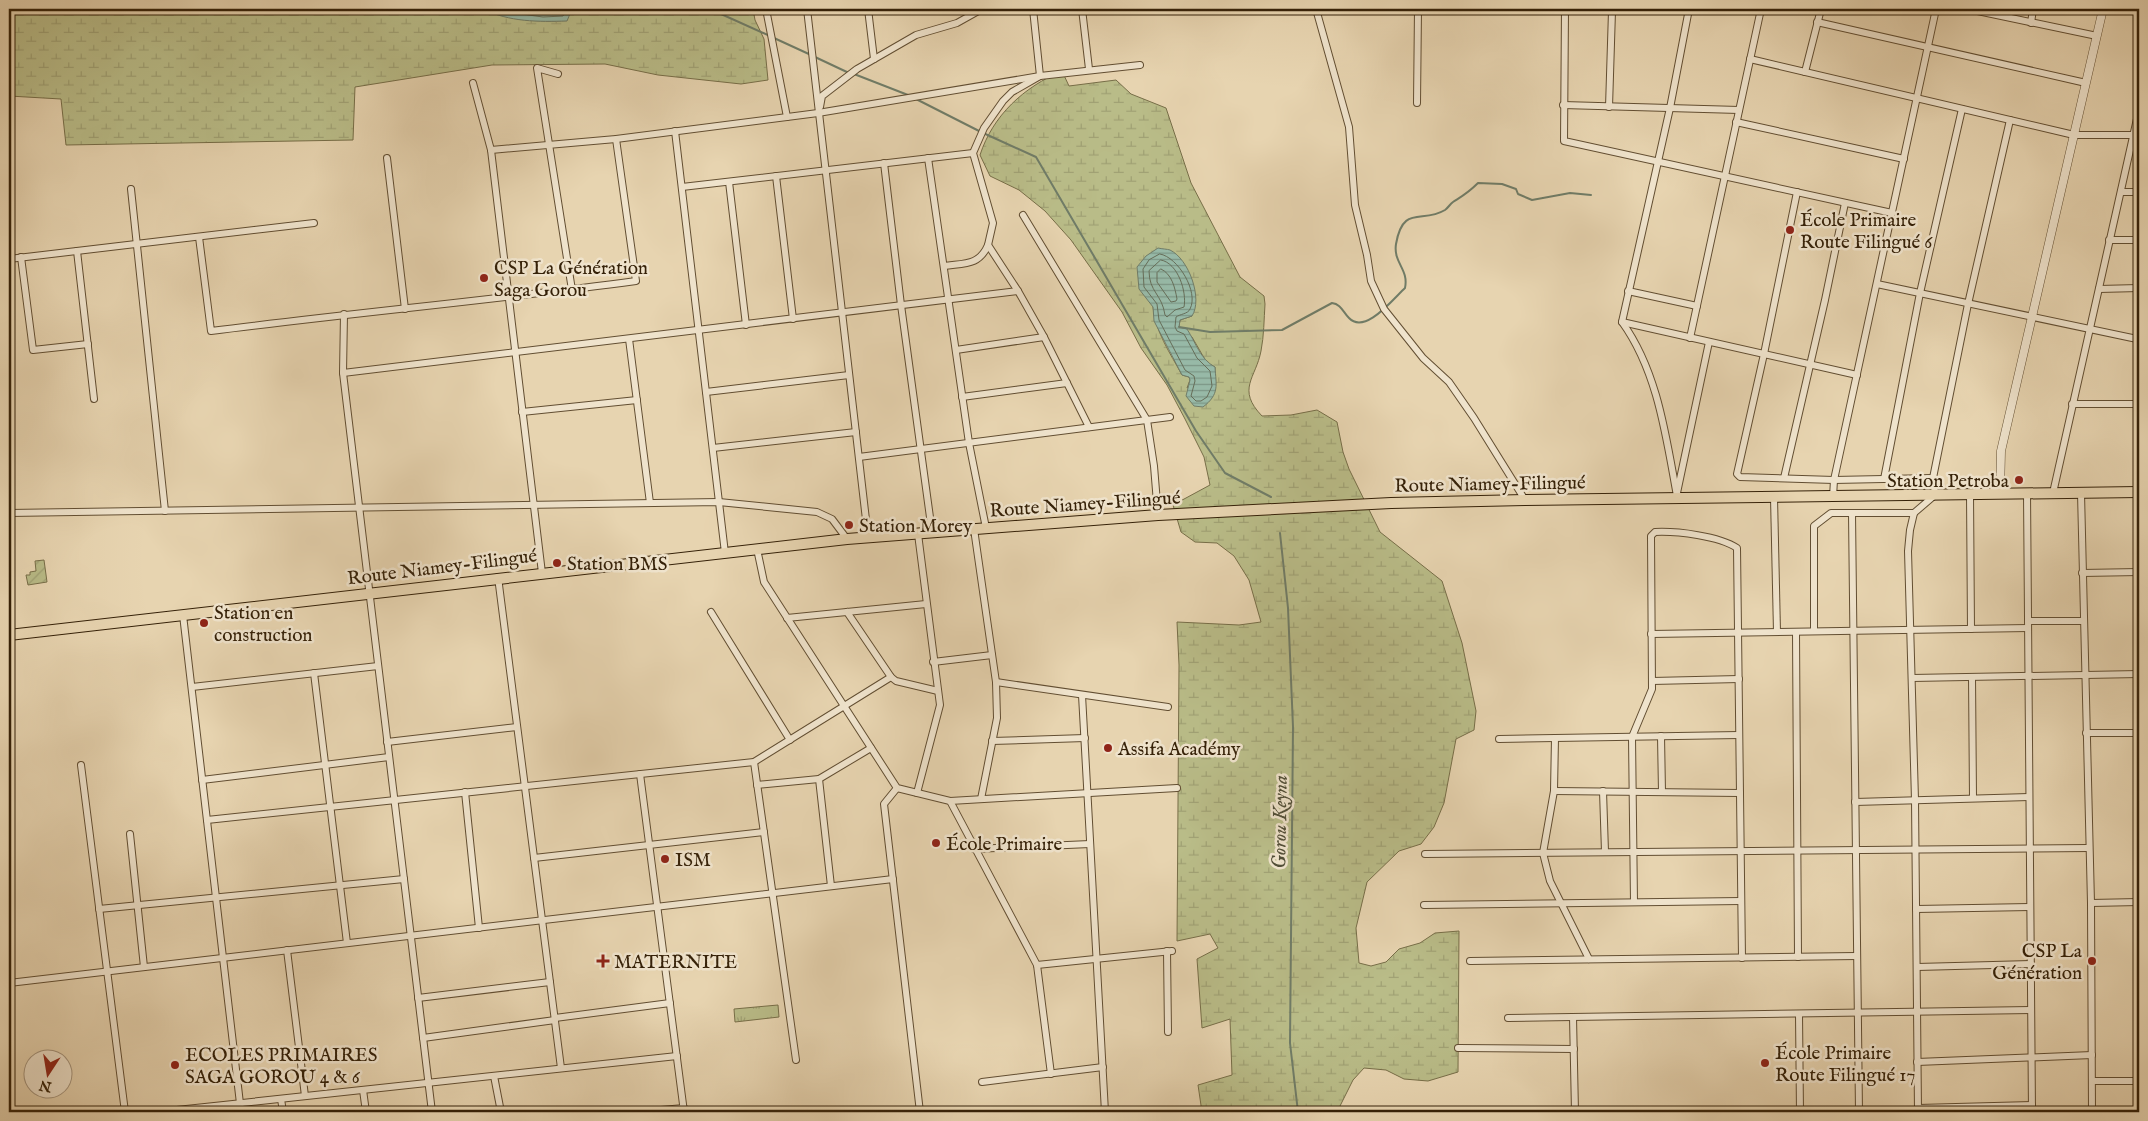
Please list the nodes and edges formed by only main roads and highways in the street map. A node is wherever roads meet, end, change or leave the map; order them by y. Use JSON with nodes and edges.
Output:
{"nodes":[{"id":1,"x":2139,"y":492,"type":"edge"},
{"id":2,"x":9,"y":635,"type":"edge"}],
"edges":[{"from":1,"to":2,"type":"main road","name":"Route Niamey-Filingué"}]}
